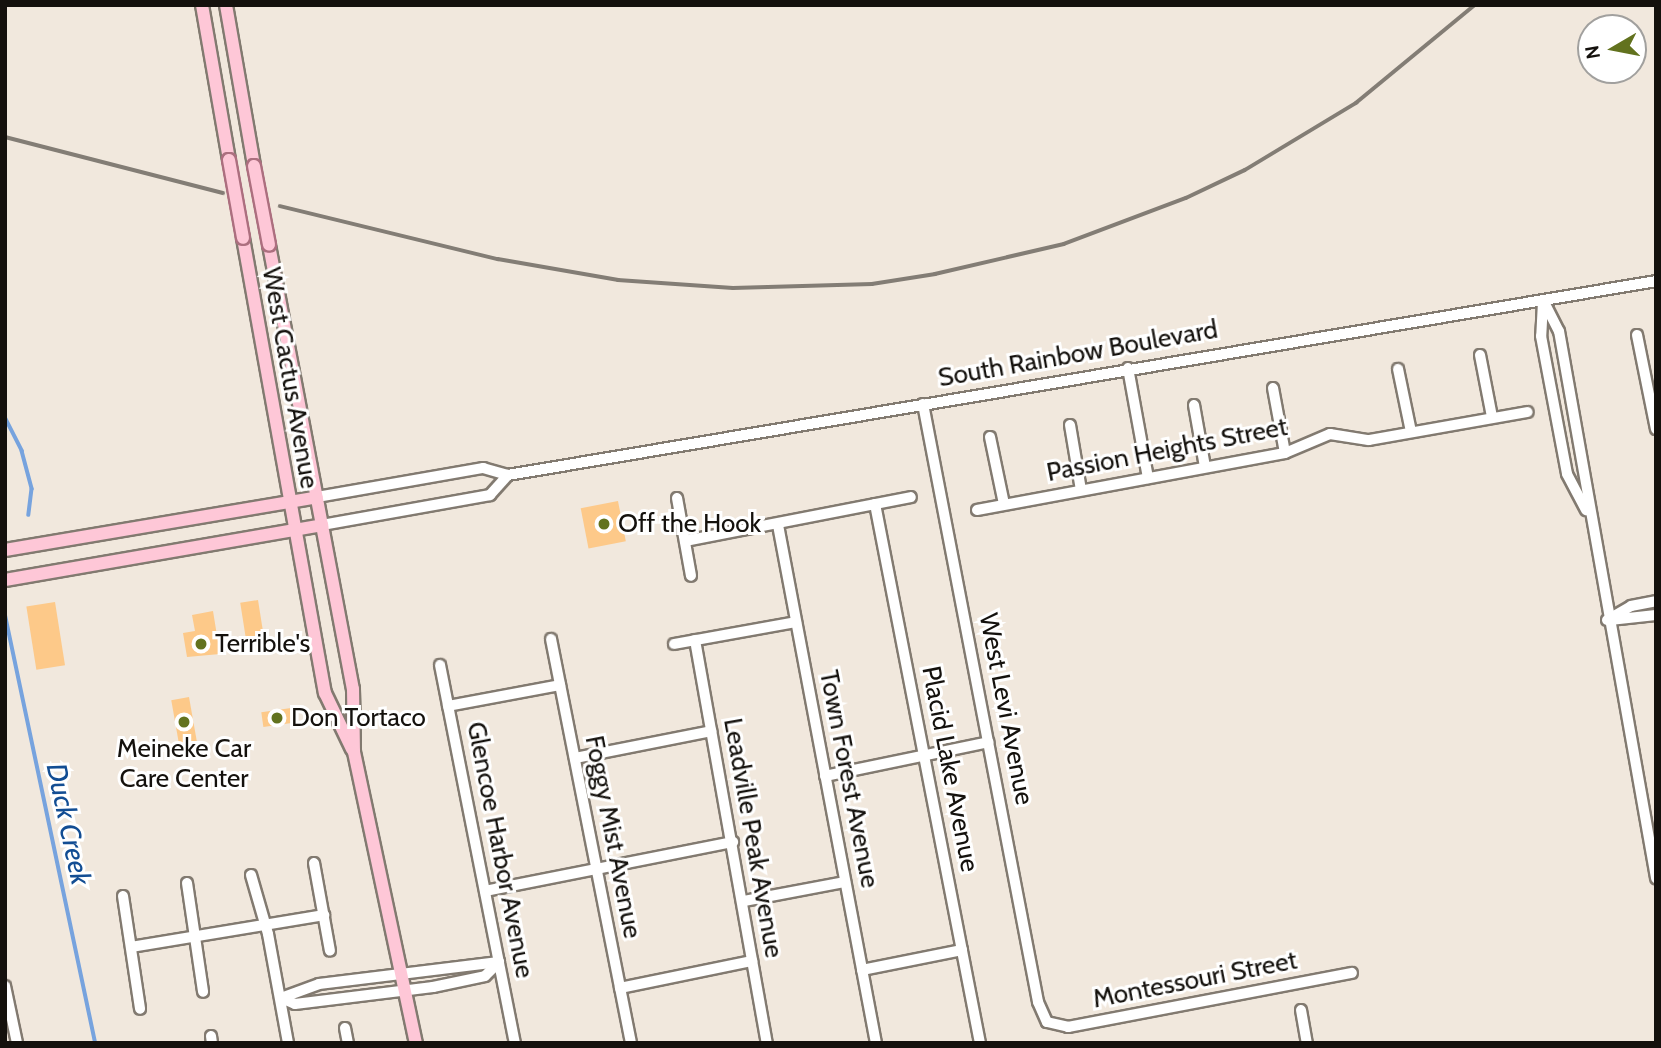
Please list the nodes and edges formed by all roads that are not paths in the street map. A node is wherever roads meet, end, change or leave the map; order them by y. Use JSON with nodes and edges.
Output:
{"nodes":[{"id":1,"x":202,"y":5,"type":"edge"},
{"id":2,"x":226,"y":5,"type":"edge"},
{"id":3,"x":1656,"y":281,"type":"edge"},
{"id":4,"x":1543,"y":300,"type":"junction"},
{"id":5,"x":1637,"y":335,"type":"dead end"},
{"id":6,"x":1480,"y":355,"type":"dead end"},
{"id":7,"x":1656,"y":359,"type":"edge"},
{"id":8,"x":1643,"y":361,"type":"junction"},
{"id":9,"x":1128,"y":368,"type":"junction"},
{"id":10,"x":1398,"y":369,"type":"dead end"},
{"id":11,"x":1273,"y":388,"type":"dead end"},
{"id":12,"x":923,"y":404,"type":"junction"},
{"id":13,"x":1194,"y":405,"type":"dead end"},
{"id":14,"x":1654,"y":411,"type":"edge"},
{"id":15,"x":1528,"y":412,"type":"dead end"},
{"id":16,"x":1492,"y":417,"type":"junction"},
{"id":17,"x":1070,"y":425,"type":"dead end"},
{"id":18,"x":1656,"y":429,"type":"edge"},
{"id":19,"x":1411,"y":432,"type":"junction"},
{"id":20,"x":990,"y":437,"type":"dead end"},
{"id":21,"x":1285,"y":453,"type":"junction"},
{"id":22,"x":1205,"y":467,"type":"junction"},
{"id":23,"x":508,"y":475,"type":"junction"},
{"id":24,"x":1148,"y":478,"type":"junction"},
{"id":25,"x":1080,"y":490,"type":"junction"},
{"id":26,"x":317,"y":496,"type":"junction"},
{"id":27,"x":911,"y":496,"type":"dead end"},
{"id":28,"x":677,"y":498,"type":"dead end"},
{"id":29,"x":289,"y":501,"type":"junction"},
{"id":30,"x":875,"y":504,"type":"junction"},
{"id":31,"x":1004,"y":504,"type":"junction"},
{"id":32,"x":977,"y":510,"type":"dead end"},
{"id":33,"x":1587,"y":513,"type":"junction"},
{"id":34,"x":323,"y":525,"type":"junction"},
{"id":35,"x":778,"y":525,"type":"junction"},
{"id":36,"x":294,"y":530,"type":"junction"},
{"id":37,"x":685,"y":541,"type":"junction"},
{"id":38,"x":5,"y":550,"type":"edge"},
{"id":39,"x":691,"y":576,"type":"dead end"},
{"id":40,"x":5,"y":580,"type":"edge"},
{"id":41,"x":1656,"y":601,"type":"edge"},
{"id":42,"x":1656,"y":615,"type":"edge"},
{"id":43,"x":1607,"y":620,"type":"junction"},
{"id":44,"x":796,"y":622,"type":"junction"},
{"id":45,"x":551,"y":639,"type":"dead end"},
{"id":46,"x":695,"y":640,"type":"junction"},
{"id":47,"x":674,"y":644,"type":"dead end"},
{"id":48,"x":440,"y":665,"type":"dead end"},
{"id":49,"x":560,"y":685,"type":"junction"},
{"id":50,"x":448,"y":706,"type":"junction"},
{"id":51,"x":711,"y":731,"type":"junction"},
{"id":52,"x":989,"y":743,"type":"junction"},
{"id":53,"x":354,"y":752,"type":"junction"},
{"id":54,"x":924,"y":755,"type":"junction"},
{"id":55,"x":575,"y":758,"type":"junction"},
{"id":56,"x":825,"y":776,"type":"junction"},
{"id":57,"x":733,"y":842,"type":"junction"},
{"id":58,"x":314,"y":863,"type":"dead end"},
{"id":59,"x":597,"y":868,"type":"junction"},
{"id":60,"x":251,"y":875,"type":"dead end"},
{"id":61,"x":1656,"y":878,"type":"edge"},
{"id":62,"x":845,"y":881,"type":"junction"},
{"id":63,"x":187,"y":883,"type":"dead end"},
{"id":64,"x":485,"y":891,"type":"junction"},
{"id":65,"x":123,"y":896,"type":"dead end"},
{"id":66,"x":744,"y":901,"type":"junction"},
{"id":67,"x":324,"y":915,"type":"junction"},
{"id":68,"x":264,"y":924,"type":"junction"},
{"id":69,"x":195,"y":936,"type":"junction"},
{"id":70,"x":131,"y":947,"type":"junction"},
{"id":71,"x":962,"y":950,"type":"junction"},
{"id":72,"x":330,"y":951,"type":"dead end"},
{"id":73,"x":752,"y":961,"type":"junction"},
{"id":74,"x":499,"y":962,"type":"junction"},
{"id":75,"x":862,"y":970,"type":"junction"},
{"id":76,"x":1352,"y":973,"type":"dead end"},
{"id":77,"x":404,"y":981,"type":"junction"},
{"id":78,"x":5,"y":986,"type":"edge"},
{"id":79,"x":620,"y":988,"type":"junction"},
{"id":80,"x":202,"y":992,"type":"dead end"},
{"id":81,"x":281,"y":998,"type":"junction"},
{"id":82,"x":140,"y":1009,"type":"dead end"},
{"id":83,"x":1301,"y":1010,"type":"dead end"},
{"id":84,"x":1047,"y":1022,"type":"joint"},
{"id":85,"x":345,"y":1028,"type":"dead end"},
{"id":86,"x":17,"y":1043,"type":"edge"},
{"id":87,"x":288,"y":1043,"type":"edge"},
{"id":88,"x":348,"y":1043,"type":"edge"},
{"id":89,"x":416,"y":1043,"type":"edge"},
{"id":90,"x":515,"y":1043,"type":"edge"},
{"id":91,"x":631,"y":1043,"type":"edge"},
{"id":92,"x":767,"y":1043,"type":"edge"},
{"id":93,"x":876,"y":1043,"type":"edge"},
{"id":94,"x":980,"y":1043,"type":"edge"},
{"id":95,"x":1307,"y":1043,"type":"edge"}],
"edges":[{"from":1,"to":29,"type":"main road","name":"West Cactus Avenue","bridge":true},
{"from":2,"to":26,"type":"main road","name":"West Cactus Avenue","bridge":true},
{"from":3,"to":4,"type":"street","name":"South Rainbow Boulevard"},
{"from":4,"to":9,"type":"street","name":"South Rainbow Boulevard"},
{"from":4,"to":33,"type":"street"},
{"from":4,"to":33,"type":"street"},
{"from":5,"to":8,"type":"street"},
{"from":6,"to":16,"type":"street"},
{"from":7,"to":8,"type":"street"},
{"from":8,"to":14,"type":"street"},
{"from":9,"to":12,"type":"street","name":"South Rainbow Boulevard"},
{"from":9,"to":24,"type":"street"},
{"from":10,"to":19,"type":"street"},
{"from":11,"to":21,"type":"street"},
{"from":12,"to":23,"type":"street","name":"South Rainbow Boulevard"},
{"from":12,"to":52,"type":"street","name":"West Levi Avenue"},
{"from":13,"to":22,"type":"street"},
{"from":14,"to":18,"type":"street"},
{"from":15,"to":16,"type":"street","name":"Passion Heights Street"},
{"from":16,"to":19,"type":"street","name":"Passion Heights Street"},
{"from":17,"to":25,"type":"street"},
{"from":19,"to":21,"type":"street","name":"Passion Heights Street"},
{"from":20,"to":31,"type":"street"},
{"from":21,"to":22,"type":"street","name":"Passion Heights Street"},
{"from":22,"to":24,"type":"street","name":"Passion Heights Street"},
{"from":23,"to":26,"type":"street","name":"South Rainbow Boulevard"},
{"from":23,"to":34,"type":"street","name":"South Rainbow Boulevard"},
{"from":24,"to":25,"type":"street","name":"Passion Heights Street"},
{"from":25,"to":31,"type":"street","name":"Passion Heights Street"},
{"from":26,"to":29,"type":"main road","name":"South Rainbow Boulevard"},
{"from":26,"to":34,"type":"main road","name":"West Cactus Avenue"},
{"from":27,"to":30,"type":"street"},
{"from":28,"to":37,"type":"street"},
{"from":29,"to":36,"type":"main road","name":"West Cactus Avenue"},
{"from":29,"to":38,"type":"main road","name":"South Rainbow Boulevard"},
{"from":30,"to":35,"type":"street"},
{"from":30,"to":54,"type":"street","name":"Placid Lake Avenue"},
{"from":31,"to":32,"type":"street","name":"Passion Heights Street"},
{"from":33,"to":43,"type":"street"},
{"from":34,"to":36,"type":"main road","name":"South Rainbow Boulevard"},
{"from":34,"to":53,"type":"main road","name":"West Cactus Avenue"},
{"from":35,"to":37,"type":"street"},
{"from":35,"to":44,"type":"street","name":"Town Forest Avenue"},
{"from":36,"to":40,"type":"main road","name":"South Rainbow Boulevard"},
{"from":36,"to":53,"type":"main road","name":"West Cactus Avenue"},
{"from":37,"to":39,"type":"street"},
{"from":41,"to":43,"type":"street"},
{"from":42,"to":43,"type":"street"},
{"from":43,"to":61,"type":"street"},
{"from":44,"to":46,"type":"street"},
{"from":44,"to":56,"type":"street","name":"Town Forest Avenue"},
{"from":45,"to":49,"type":"street","name":"Foggy Mist Avenue"},
{"from":46,"to":47,"type":"street"},
{"from":46,"to":51,"type":"street","name":"Leadville Peak Avenue"},
{"from":48,"to":50,"type":"street","name":"Glencoe Harbor Avenue"},
{"from":49,"to":50,"type":"street"},
{"from":49,"to":55,"type":"street","name":"Foggy Mist Avenue"},
{"from":50,"to":64,"type":"street","name":"Glencoe Harbor Avenue"},
{"from":51,"to":55,"type":"street"},
{"from":51,"to":57,"type":"street","name":"Leadville Peak Avenue"},
{"from":52,"to":54,"type":"street"},
{"from":52,"to":84,"type":"street","name":"West Levi Avenue"},
{"from":53,"to":77,"type":"main road","name":"West Cactus Avenue"},
{"from":54,"to":56,"type":"street"},
{"from":54,"to":71,"type":"street","name":"Placid Lake Avenue"},
{"from":55,"to":59,"type":"street","name":"Foggy Mist Avenue"},
{"from":56,"to":62,"type":"street","name":"Town Forest Avenue"},
{"from":57,"to":59,"type":"street"},
{"from":57,"to":66,"type":"street","name":"Leadville Peak Avenue"},
{"from":58,"to":67,"type":"street"},
{"from":59,"to":64,"type":"street"},
{"from":59,"to":79,"type":"street","name":"Foggy Mist Avenue"},
{"from":60,"to":68,"type":"street"},
{"from":62,"to":66,"type":"street"},
{"from":62,"to":75,"type":"street","name":"Town Forest Avenue"},
{"from":63,"to":69,"type":"street"},
{"from":64,"to":74,"type":"street","name":"Glencoe Harbor Avenue"},
{"from":65,"to":70,"type":"street"},
{"from":66,"to":73,"type":"street","name":"Leadville Peak Avenue"},
{"from":67,"to":68,"type":"street"},
{"from":67,"to":72,"type":"street"},
{"from":68,"to":69,"type":"street"},
{"from":68,"to":81,"type":"street"},
{"from":69,"to":70,"type":"street"},
{"from":69,"to":80,"type":"street"},
{"from":70,"to":82,"type":"street"},
{"from":71,"to":75,"type":"street"},
{"from":71,"to":94,"type":"street","name":"Placid Lake Avenue"},
{"from":73,"to":79,"type":"street"},
{"from":73,"to":92,"type":"street","name":"Leadville Peak Avenue"},
{"from":74,"to":77,"type":"street"},
{"from":74,"to":90,"type":"street","name":"Glencoe Harbor Avenue"},
{"from":75,"to":93,"type":"street","name":"Town Forest Avenue"},
{"from":76,"to":84,"type":"street","name":"Montessouri Street"},
{"from":77,"to":81,"type":"street"},
{"from":77,"to":81,"type":"street"},
{"from":77,"to":89,"type":"main road","name":"West Cactus Avenue"},
{"from":78,"to":86,"type":"street"},
{"from":79,"to":91,"type":"street","name":"Foggy Mist Avenue"},
{"from":81,"to":87,"type":"street"},
{"from":83,"to":95,"type":"street"},
{"from":85,"to":88,"type":"street"}]}
